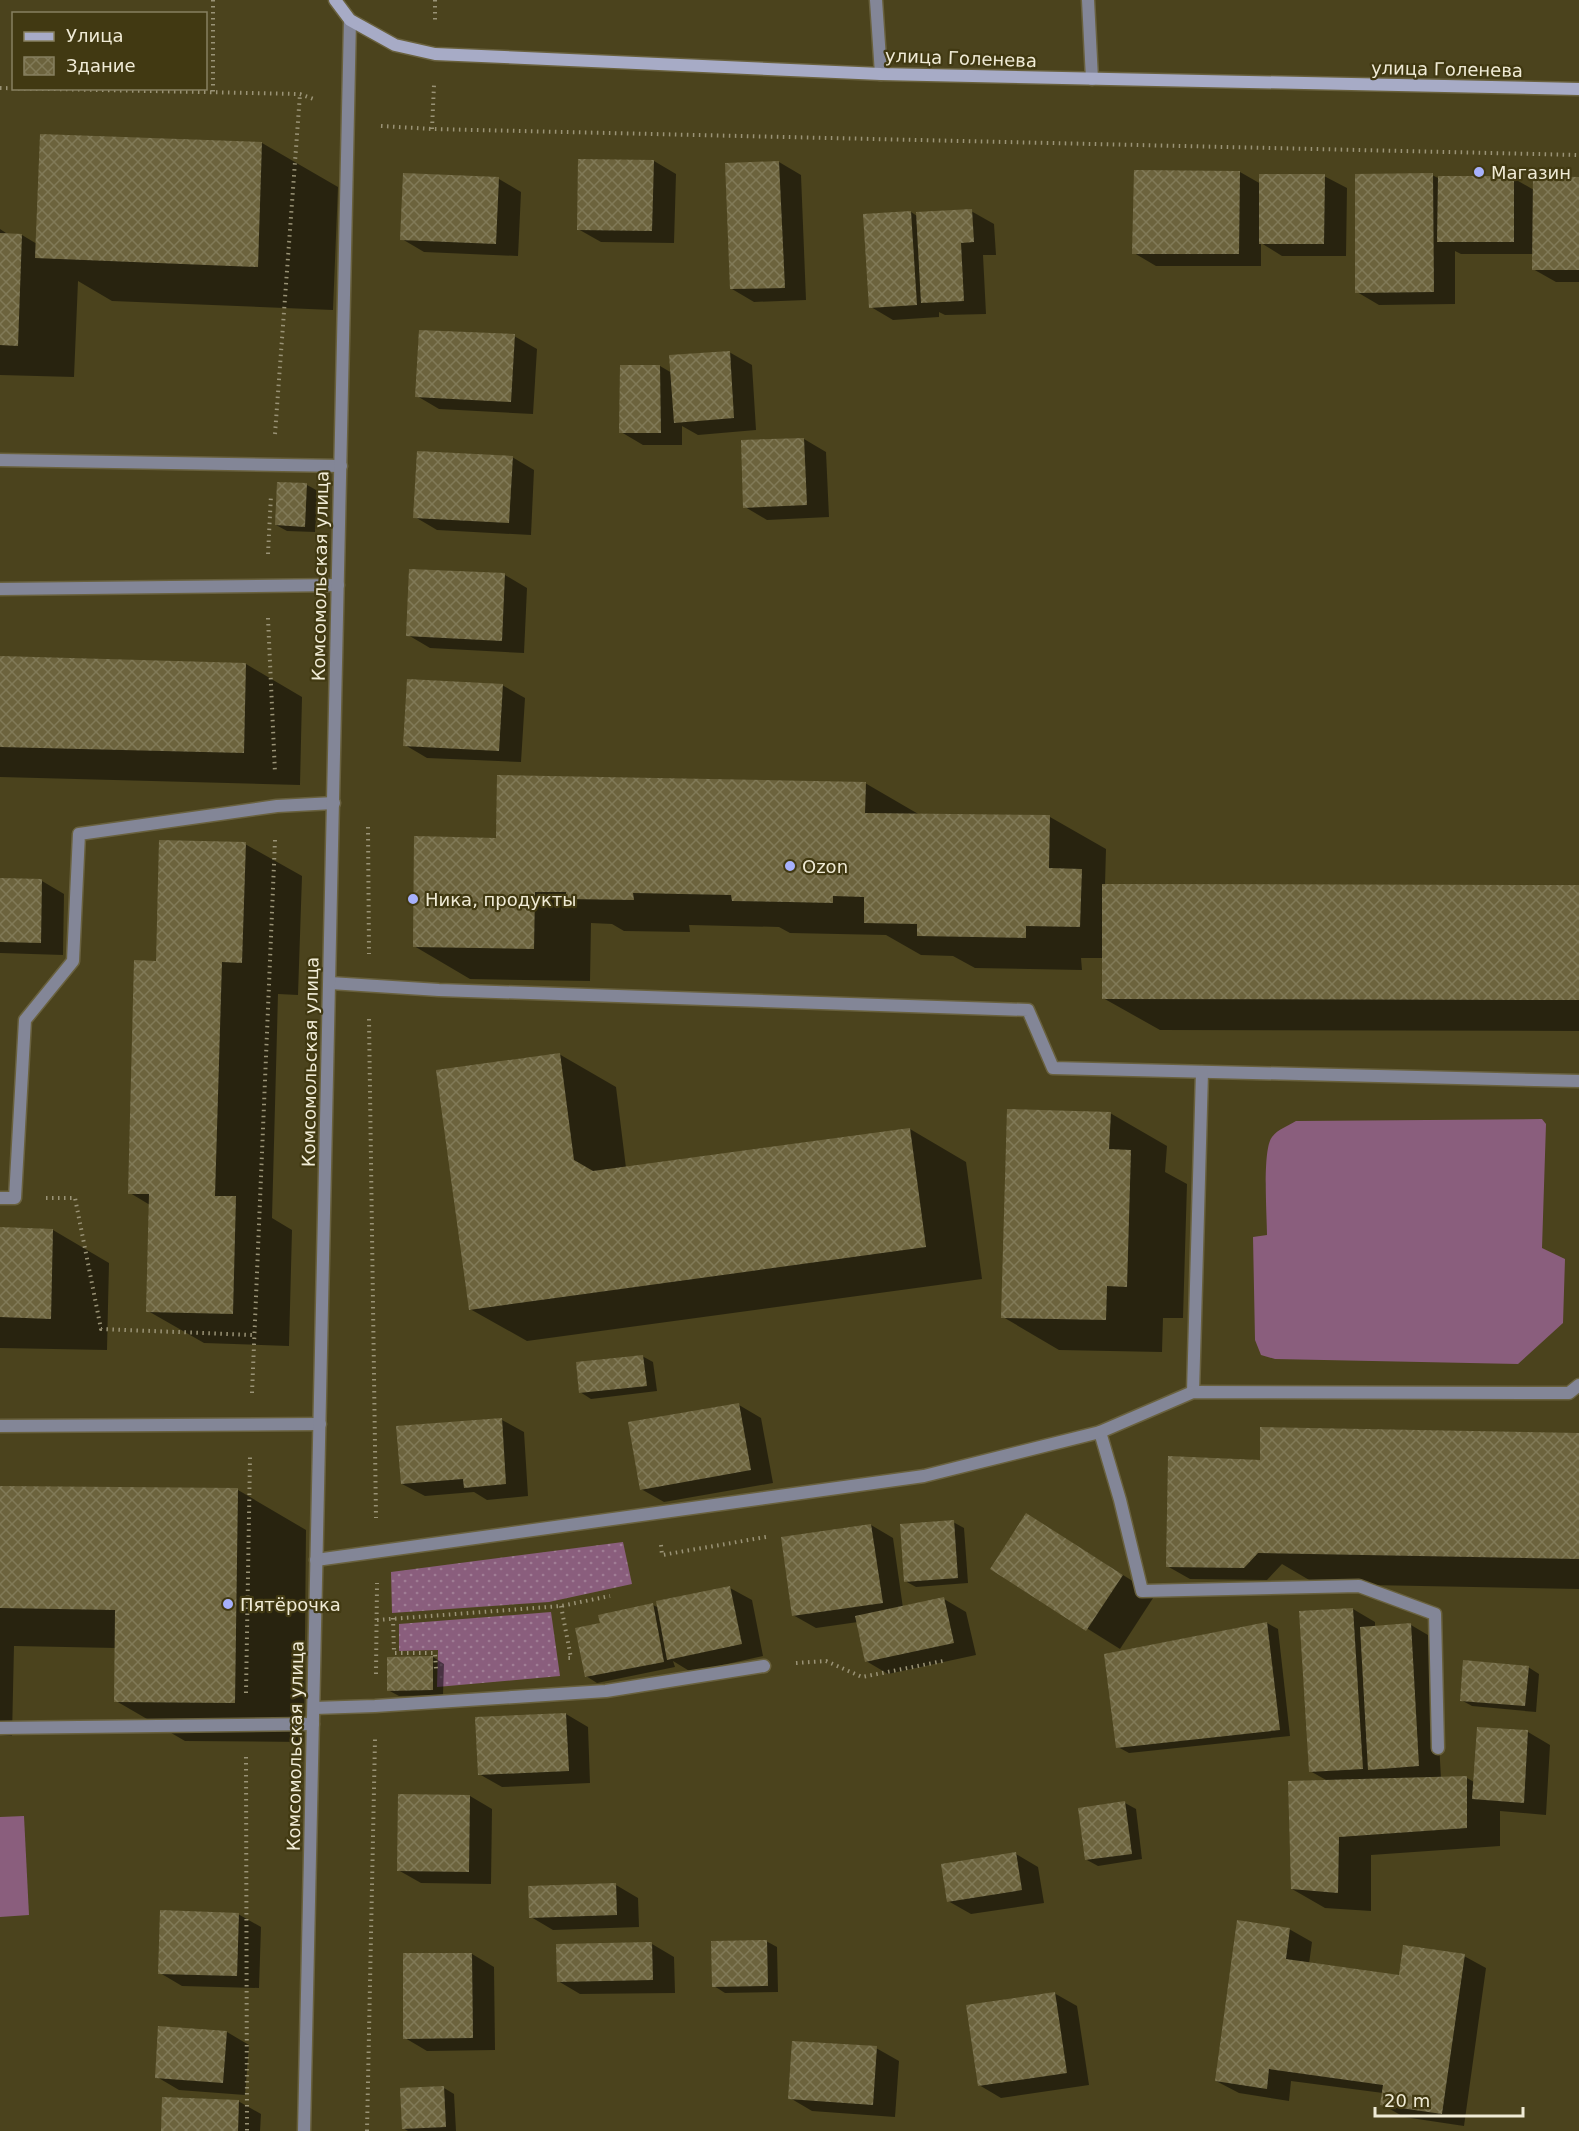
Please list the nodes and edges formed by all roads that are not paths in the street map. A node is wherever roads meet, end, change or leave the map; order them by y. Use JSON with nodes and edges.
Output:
{"nodes":[{"id":1,"x":335,"y":0,"type":"edge"},
{"id":2,"x":876,"y":0,"type":"edge"},
{"id":3,"x":1088,"y":0,"type":"edge"},
{"id":4,"x":351,"y":20,"type":"junction"},
{"id":5,"x":881,"y":74,"type":"junction"},
{"id":6,"x":1092,"y":79,"type":"junction"},
{"id":7,"x":1579,"y":89,"type":"edge"},
{"id":8,"x":0,"y":460,"type":"edge"},
{"id":9,"x":341,"y":466,"type":"junction"},
{"id":10,"x":338,"y":585,"type":"junction"},
{"id":11,"x":0,"y":590,"type":"edge"},
{"id":12,"x":334,"y":803,"type":"junction"},
{"id":13,"x":330,"y":983,"type":"junction"},
{"id":14,"x":1202,"y":1072,"type":"junction"},
{"id":15,"x":1579,"y":1081,"type":"edge"},
{"id":16,"x":0,"y":1198,"type":"edge"},
{"id":17,"x":1579,"y":1386,"type":"edge"},
{"id":18,"x":1192,"y":1392,"type":"junction"},
{"id":19,"x":320,"y":1424,"type":"junction"},
{"id":20,"x":0,"y":1426,"type":"edge"},
{"id":21,"x":1100,"y":1432,"type":"junction"},
{"id":22,"x":316,"y":1560,"type":"junction"},
{"id":23,"x":764,"y":1666,"type":"road end"},
{"id":24,"x":314,"y":1708,"type":"junction"},
{"id":25,"x":313,"y":1724,"type":"junction"},
{"id":26,"x":0,"y":1728,"type":"edge"},
{"id":27,"x":1438,"y":1748,"type":"dead end"},
{"id":28,"x":304,"y":2131,"type":"edge"}],
"edges":[{"from":1,"to":4,"type":"main road"},
{"from":2,"to":5,"type":"street"},
{"from":3,"to":6,"type":"street"},
{"from":4,"to":5,"type":"main road","name":"улица Голенева"},
{"from":4,"to":9,"type":"street","name":"Комсомольская улица"},
{"from":5,"to":6,"type":"main road","name":"улица Голенева"},
{"from":6,"to":7,"type":"main road","name":"улица Голенева"},
{"from":8,"to":9,"type":"street"},
{"from":9,"to":10,"type":"street","name":"Комсомольская улица"},
{"from":10,"to":11,"type":"street"},
{"from":10,"to":12,"type":"street","name":"Комсомольская улица"},
{"from":12,"to":13,"type":"street","name":"Комсомольская улица"},
{"from":12,"to":16,"type":"street"},
{"from":13,"to":14,"type":"street"},
{"from":13,"to":19,"type":"street","name":"Комсомольская улица"},
{"from":14,"to":15,"type":"street"},
{"from":14,"to":18,"type":"street"},
{"from":17,"to":18,"type":"street"},
{"from":18,"to":21,"type":"street"},
{"from":19,"to":20,"type":"street"},
{"from":19,"to":22,"type":"street","name":"Комсомольская улица"},
{"from":21,"to":22,"type":"street"},
{"from":21,"to":27,"type":"street"},
{"from":22,"to":24,"type":"street","name":"Комсомольская улица"},
{"from":23,"to":24,"type":"street"},
{"from":24,"to":25,"type":"street","name":"Комсомольская улица"},
{"from":25,"to":26,"type":"street"},
{"from":25,"to":28,"type":"street","name":"Комсомольская улица"}]}
